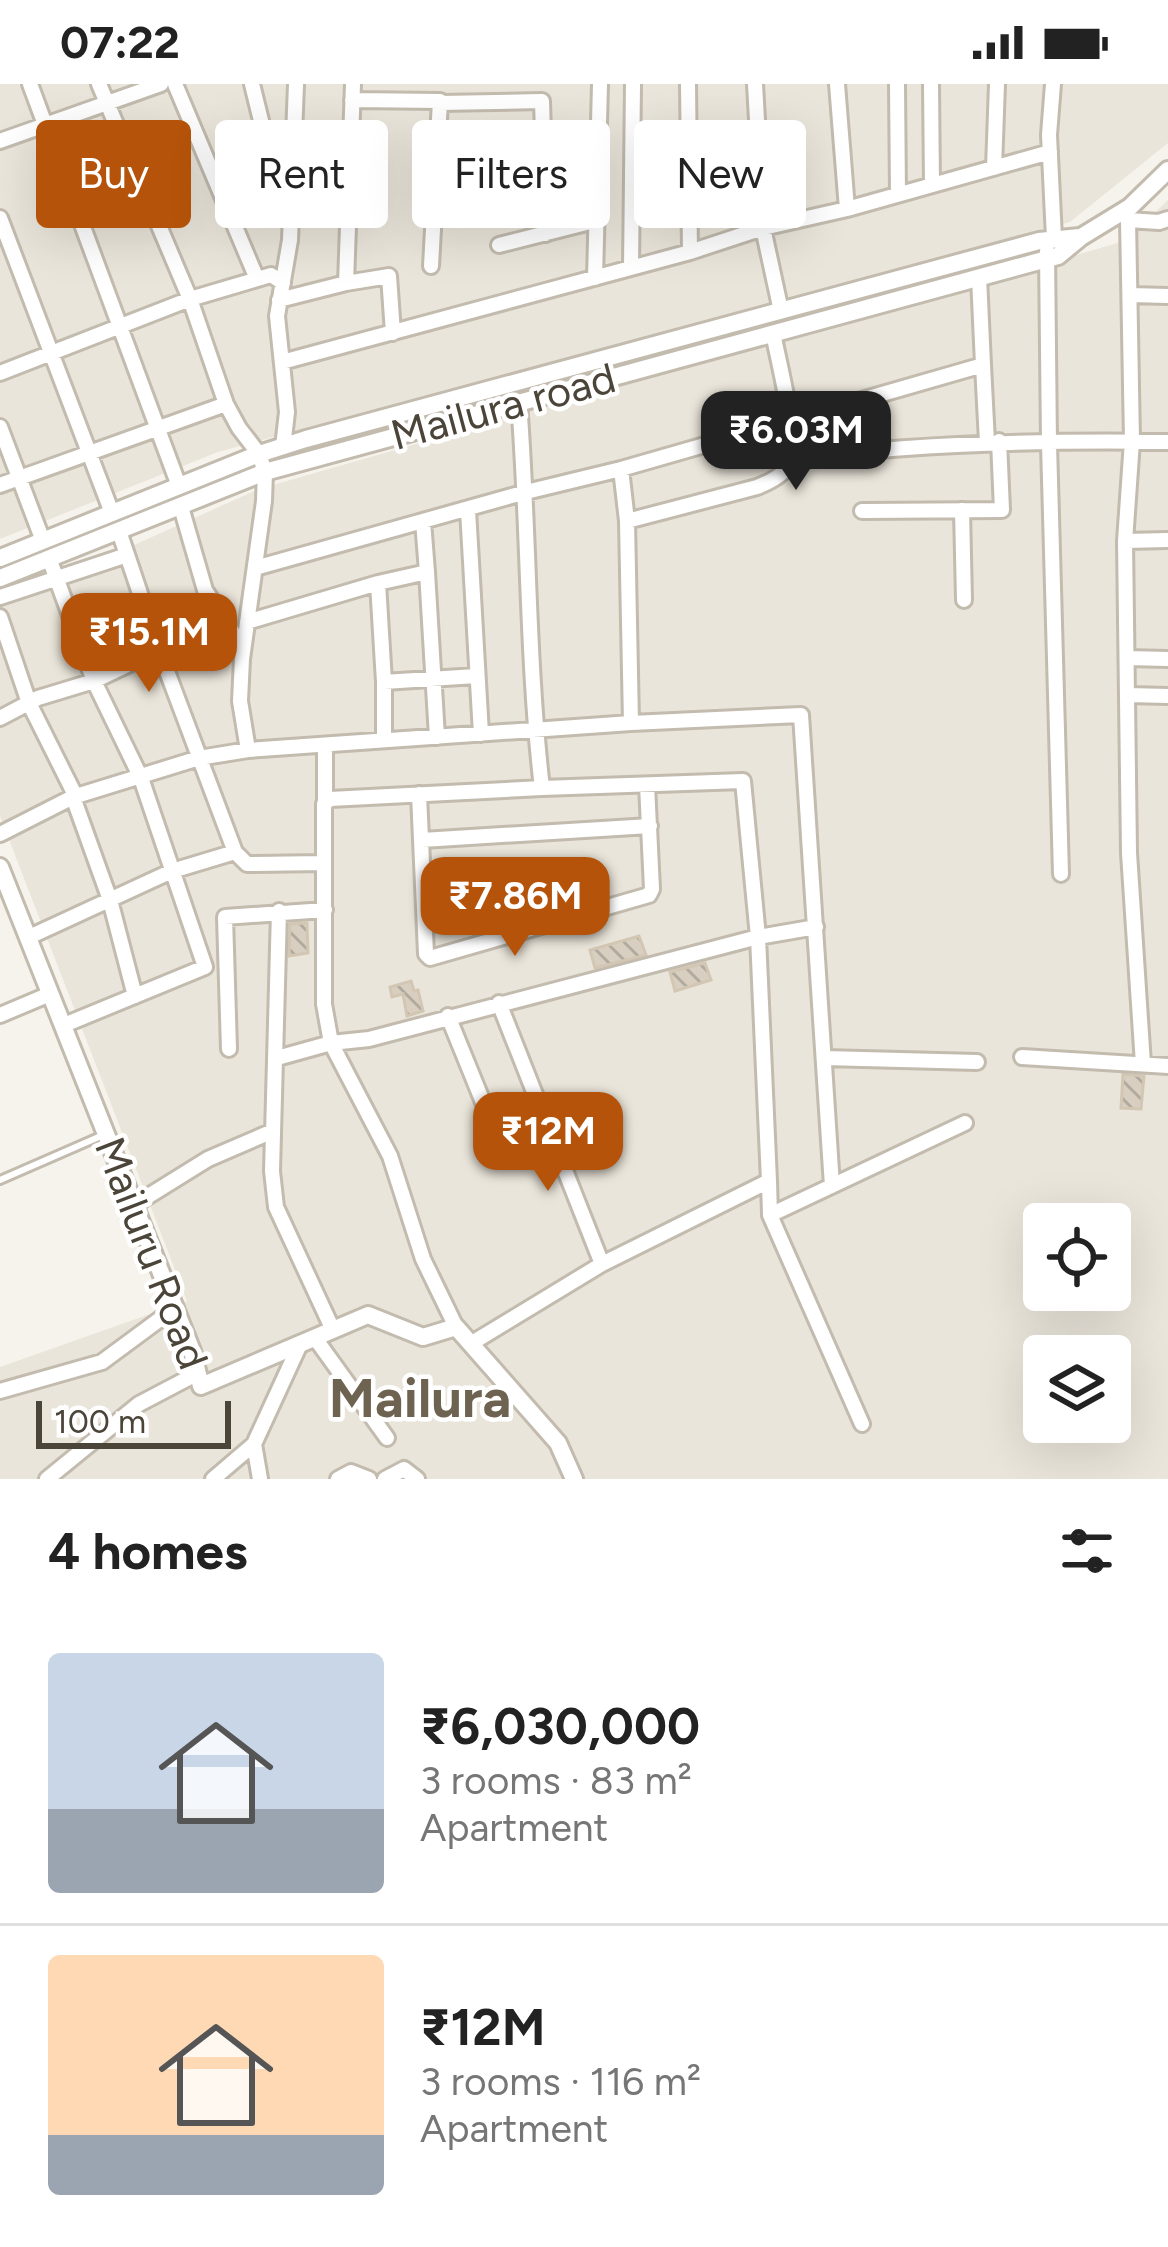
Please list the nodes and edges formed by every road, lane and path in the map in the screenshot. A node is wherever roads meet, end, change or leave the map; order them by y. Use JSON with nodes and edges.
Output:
{"nodes":[{"id":1,"x":30,"y":84,"type":"edge"},
{"id":2,"x":99,"y":84,"type":"edge"},
{"id":3,"x":161,"y":84,"type":"edge"},
{"id":4,"x":175,"y":84,"type":"edge"},
{"id":5,"x":252,"y":84,"type":"edge"},
{"id":6,"x":296,"y":84,"type":"edge"},
{"id":7,"x":600,"y":84,"type":"edge"},
{"id":8,"x":632,"y":84,"type":"edge"},
{"id":9,"x":688,"y":84,"type":"edge"},
{"id":10,"x":755,"y":84,"type":"edge"},
{"id":11,"x":838,"y":84,"type":"edge"},
{"id":12,"x":897,"y":84,"type":"edge"},
{"id":13,"x":931,"y":84,"type":"edge"},
{"id":14,"x":997,"y":84,"type":"edge"},
{"id":15,"x":1053,"y":84,"type":"edge"},
{"id":16,"x":352,"y":92,"type":"edge"},
{"id":17,"x":440,"y":103,"type":"junction"},
{"id":18,"x":106,"y":104,"type":"junction"},
{"id":19,"x":44,"y":120,"type":"edge"},
{"id":20,"x":58,"y":120,"type":"edge"},
{"id":21,"x":261,"y":120,"type":"edge"},
{"id":22,"x":294,"y":120,"type":"edge"},
{"id":23,"x":599,"y":120,"type":"edge"},
{"id":24,"x":757,"y":120,"type":"edge"},
{"id":25,"x":36,"y":128,"type":"edge"},
{"id":26,"x":0,"y":141,"type":"edge"},
{"id":27,"x":1050,"y":152,"type":"junction"},
{"id":28,"x":994,"y":168,"type":"junction"},
{"id":29,"x":1168,"y":170,"type":"edge"},
{"id":30,"x":932,"y":185,"type":"junction"},
{"id":31,"x":898,"y":194,"type":"junction"},
{"id":32,"x":847,"y":209,"type":"junction"},
{"id":33,"x":1126,"y":216,"type":"junction"},
{"id":34,"x":0,"y":218,"type":"edge"},
{"id":35,"x":806,"y":218,"type":"edge"},
{"id":36,"x":1168,"y":219,"type":"edge"},
{"id":37,"x":83,"y":228,"type":"edge"},
{"id":38,"x":290,"y":228,"type":"edge"},
{"id":39,"x":569,"y":228,"type":"edge"},
{"id":40,"x":595,"y":228,"type":"edge"},
{"id":41,"x":763,"y":228,"type":"joint"},
{"id":42,"x":546,"y":234,"type":"junction"},
{"id":43,"x":500,"y":245,"type":"dead end"},
{"id":44,"x":1049,"y":246,"type":"junction"},
{"id":45,"x":690,"y":252,"type":"junction"},
{"id":46,"x":431,"y":266,"type":"dead end"},
{"id":47,"x":631,"y":268,"type":"junction"},
{"id":48,"x":979,"y":277,"type":"junction"},
{"id":49,"x":595,"y":278,"type":"junction"},
{"id":50,"x":257,"y":279,"type":"junction"},
{"id":51,"x":283,"y":283,"type":"junction"},
{"id":52,"x":346,"y":283,"type":"junction"},
{"id":53,"x":1130,"y":295,"type":"junction"},
{"id":54,"x":1168,"y":296,"type":"edge"},
{"id":55,"x":190,"y":298,"type":"junction"},
{"id":56,"x":279,"y":300,"type":"junction"},
{"id":57,"x":781,"y":311,"type":"junction"},
{"id":58,"x":118,"y":326,"type":"junction"},
{"id":59,"x":393,"y":333,"type":"junction"},
{"id":60,"x":773,"y":333,"type":"junction"},
{"id":61,"x":51,"y":353,"type":"junction"},
{"id":62,"x":282,"y":362,"type":"junction"},
{"id":63,"x":982,"y":365,"type":"junction"},
{"id":64,"x":0,"y":373,"type":"edge"},
{"id":65,"x":519,"y":402,"type":"junction"},
{"id":66,"x":226,"y":404,"type":"junction"},
{"id":67,"x":789,"y":421,"type":"junction"},
{"id":68,"x":0,"y":427,"type":"edge"},
{"id":69,"x":156,"y":428,"type":"junction"},
{"id":70,"x":993,"y":441,"type":"junction"},
{"id":71,"x":1132,"y":441,"type":"junction"},
{"id":72,"x":1168,"y":442,"type":"edge"},
{"id":73,"x":1049,"y":444,"type":"junction"},
{"id":74,"x":283,"y":447,"type":"junction"},
{"id":75,"x":88,"y":453,"type":"junction"},
{"id":76,"x":259,"y":454,"type":"junction"},
{"id":77,"x":792,"y":459,"type":"junction"},
{"id":78,"x":621,"y":469,"type":"junction"},
{"id":79,"x":266,"y":472,"type":"junction"},
{"id":80,"x":18,"y":478,"type":"junction"},
{"id":81,"x":0,"y":485,"type":"edge"},
{"id":82,"x":179,"y":486,"type":"junction"},
{"id":83,"x":526,"y":493,"type":"junction"},
{"id":84,"x":181,"y":507,"type":"junction"},
{"id":85,"x":468,"y":510,"type":"junction"},
{"id":86,"x":962,"y":510,"type":"junction"},
{"id":87,"x":862,"y":511,"type":"dead end"},
{"id":88,"x":112,"y":513,"type":"junction"},
{"id":89,"x":423,"y":520,"type":"junction"},
{"id":90,"x":627,"y":521,"type":"junction"},
{"id":91,"x":119,"y":532,"type":"junction"},
{"id":92,"x":1125,"y":541,"type":"junction"},
{"id":93,"x":1168,"y":541,"type":"edge"},
{"id":94,"x":46,"y":550,"type":"junction"},
{"id":95,"x":127,"y":555,"type":"junction"},
{"id":96,"x":0,"y":558,"type":"edge"},
{"id":97,"x":255,"y":568,"type":"junction"},
{"id":98,"x":427,"y":572,"type":"junction"},
{"id":99,"x":0,"y":578,"type":"edge"},
{"id":100,"x":57,"y":578,"type":"junction"},
{"id":101,"x":378,"y":583,"type":"junction"},
{"id":102,"x":0,"y":596,"type":"edge"},
{"id":103,"x":964,"y":600,"type":"dead end"},
{"id":104,"x":0,"y":616,"type":"edge"},
{"id":105,"x":247,"y":622,"type":"junction"},
{"id":106,"x":243,"y":648,"type":"junction"},
{"id":107,"x":159,"y":650,"type":"junction"},
{"id":108,"x":1126,"y":658,"type":"junction"},
{"id":109,"x":1168,"y":659,"type":"edge"},
{"id":110,"x":476,"y":676,"type":"junction"},
{"id":111,"x":433,"y":680,"type":"junction"},
{"id":112,"x":94,"y":681,"type":"junction"},
{"id":113,"x":383,"y":682,"type":"junction"},
{"id":114,"x":1128,"y":695,"type":"junction"},
{"id":115,"x":1168,"y":696,"type":"edge"},
{"id":116,"x":29,"y":703,"type":"junction"},
{"id":117,"x":0,"y":718,"type":"edge"},
{"id":118,"x":631,"y":723,"type":"junction"},
{"id":119,"x":535,"y":731,"type":"junction"},
{"id":120,"x":481,"y":734,"type":"junction"},
{"id":121,"x":437,"y":737,"type":"junction"},
{"id":122,"x":384,"y":740,"type":"junction"},
{"id":123,"x":325,"y":745,"type":"junction"},
{"id":124,"x":248,"y":750,"type":"junction"},
{"id":125,"x":199,"y":758,"type":"junction"},
{"id":126,"x":141,"y":778,"type":"junction"},
{"id":127,"x":647,"y":784,"type":"junction"},
{"id":128,"x":542,"y":788,"type":"junction"},
{"id":129,"x":419,"y":794,"type":"junction"},
{"id":130,"x":73,"y":797,"type":"junction"},
{"id":131,"x":325,"y":801,"type":"junction"},
{"id":132,"x":650,"y":826,"type":"junction"},
{"id":133,"x":0,"y":834,"type":"edge"},
{"id":134,"x":422,"y":840,"type":"junction"},
{"id":135,"x":235,"y":852,"type":"junction"},
{"id":136,"x":324,"y":863,"type":"junction"},
{"id":137,"x":0,"y":867,"type":"edge"},
{"id":138,"x":172,"y":871,"type":"junction"},
{"id":139,"x":1061,"y":874,"type":"dead end"},
{"id":140,"x":110,"y":900,"type":"junction"},
{"id":141,"x":325,"y":910,"type":"junction"},
{"id":142,"x":279,"y":911,"type":"junction"},
{"id":143,"x":815,"y":927,"type":"junction"},
{"id":144,"x":758,"y":937,"type":"junction"},
{"id":145,"x":29,"y":938,"type":"junction"},
{"id":146,"x":50,"y":994,"type":"junction"},
{"id":147,"x":135,"y":996,"type":"junction"},
{"id":148,"x":499,"y":1003,"type":"junction"},
{"id":149,"x":0,"y":1015,"type":"edge"},
{"id":150,"x":448,"y":1016,"type":"junction"},
{"id":151,"x":64,"y":1025,"type":"junction"},
{"id":152,"x":331,"y":1043,"type":"junction"},
{"id":153,"x":229,"y":1048,"type":"dead end"},
{"id":154,"x":1022,"y":1057,"type":"dead end"},
{"id":155,"x":277,"y":1058,"type":"junction"},
{"id":156,"x":824,"y":1058,"type":"junction"},
{"id":157,"x":977,"y":1062,"type":"dead end"},
{"id":158,"x":1143,"y":1064,"type":"junction"},
{"id":159,"x":1168,"y":1066,"type":"edge"},
{"id":160,"x":965,"y":1123,"type":"dead end"},
{"id":161,"x":273,"y":1130,"type":"junction"},
{"id":162,"x":106,"y":1133,"type":"junction"},
{"id":163,"x":497,"y":1139,"type":"dead end"},
{"id":164,"x":0,"y":1180,"type":"edge"},
{"id":165,"x":770,"y":1181,"type":"junction"},
{"id":166,"x":832,"y":1186,"type":"junction"},
{"id":167,"x":134,"y":1205,"type":"junction"},
{"id":168,"x":770,"y":1215,"type":"junction"},
{"id":169,"x":602,"y":1264,"type":"junction"},
{"id":170,"x":175,"y":1308,"type":"junction"},
{"id":171,"x":456,"y":1327,"type":"junction"},
{"id":172,"x":333,"y":1330,"type":"junction"},
{"id":173,"x":307,"y":1341,"type":"junction"},
{"id":174,"x":472,"y":1343,"type":"junction"},
{"id":175,"x":198,"y":1373,"type":"junction"},
{"id":176,"x":0,"y":1391,"type":"edge"},
{"id":177,"x":862,"y":1424,"type":"dead end"},
{"id":178,"x":387,"y":1438,"type":"dead end"},
{"id":179,"x":254,"y":1444,"type":"junction"},
{"id":180,"x":47,"y":1479,"type":"edge"},
{"id":181,"x":212,"y":1479,"type":"edge"},
{"id":182,"x":260,"y":1479,"type":"edge"},
{"id":183,"x":338,"y":1479,"type":"edge"},
{"id":184,"x":369,"y":1479,"type":"edge"},
{"id":185,"x":385,"y":1479,"type":"edge"},
{"id":186,"x":417,"y":1479,"type":"edge"},
{"id":187,"x":574,"y":1479,"type":"edge"}],
"edges":[{"from":1,"to":19,"type":"street"},
{"from":2,"to":18,"type":"street"},
{"from":3,"to":18,"type":"street"},
{"from":4,"to":50,"type":"street"},
{"from":5,"to":21,"type":"street"},
{"from":6,"to":22,"type":"street"},
{"from":7,"to":23,"type":"street"},
{"from":8,"to":47,"type":"street"},
{"from":9,"to":45,"type":"street"},
{"from":10,"to":24,"type":"street"},
{"from":11,"to":32,"type":"street"},
{"from":12,"to":31,"type":"street"},
{"from":13,"to":30,"type":"street"},
{"from":14,"to":28,"type":"street"},
{"from":15,"to":27,"type":"street"},
{"from":16,"to":17,"type":"street"},
{"from":16,"to":52,"type":"street"},
{"from":17,"to":42,"type":"street"},
{"from":17,"to":46,"type":"street"},
{"from":18,"to":20,"type":"street"},
{"from":18,"to":55,"type":"street"},
{"from":25,"to":26,"type":"street"},
{"from":27,"to":28,"type":"street"},
{"from":27,"to":44,"type":"street"},
{"from":28,"to":30,"type":"street"},
{"from":29,"to":33,"type":"street","name":"Mailura road"},
{"from":30,"to":31,"type":"street"},
{"from":31,"to":32,"type":"street"},
{"from":32,"to":35,"type":"street"},
{"from":33,"to":36,"type":"street"},
{"from":33,"to":44,"type":"street","name":"Mailura road"},
{"from":33,"to":53,"type":"street"},
{"from":34,"to":61,"type":"street"},
{"from":37,"to":58,"type":"street"},
{"from":38,"to":51,"type":"street"},
{"from":39,"to":42,"type":"street"},
{"from":40,"to":49,"type":"street"},
{"from":41,"to":45,"type":"street"},
{"from":41,"to":57,"type":"street"},
{"from":42,"to":43,"type":"street"},
{"from":44,"to":48,"type":"street","name":"Mailura road"},
{"from":44,"to":57,"type":"street","name":"Mailura road"},
{"from":44,"to":73,"type":"street"},
{"from":45,"to":47,"type":"street"},
{"from":47,"to":49,"type":"street"},
{"from":48,"to":60,"type":"street","name":"Mailura road"},
{"from":48,"to":63,"type":"street"},
{"from":49,"to":59,"type":"street"},
{"from":50,"to":51,"type":"street"},
{"from":50,"to":55,"type":"street"},
{"from":51,"to":56,"type":"street"},
{"from":52,"to":56,"type":"street"},
{"from":52,"to":59,"type":"street"},
{"from":53,"to":54,"type":"street"},
{"from":53,"to":71,"type":"street"},
{"from":55,"to":58,"type":"street"},
{"from":55,"to":66,"type":"street"},
{"from":56,"to":62,"type":"street"},
{"from":57,"to":74,"type":"street","name":"Mailura road"},
{"from":58,"to":61,"type":"street"},
{"from":58,"to":69,"type":"street"},
{"from":59,"to":62,"type":"street"},
{"from":60,"to":65,"type":"street","name":"Mailura road"},
{"from":60,"to":67,"type":"street"},
{"from":61,"to":64,"type":"street"},
{"from":61,"to":75,"type":"street"},
{"from":62,"to":74,"type":"street"},
{"from":63,"to":67,"type":"street"},
{"from":63,"to":70,"type":"street"},
{"from":65,"to":79,"type":"street","name":"Mailura road"},
{"from":65,"to":83,"type":"street"},
{"from":66,"to":69,"type":"street"},
{"from":66,"to":76,"type":"street"},
{"from":67,"to":77,"type":"street"},
{"from":67,"to":78,"type":"street"},
{"from":68,"to":80,"type":"street"},
{"from":69,"to":75,"type":"street"},
{"from":69,"to":82,"type":"street"},
{"from":70,"to":73,"type":"street"},
{"from":70,"to":77,"type":"street"},
{"from":70,"to":86,"type":"street"},
{"from":71,"to":72,"type":"street"},
{"from":71,"to":73,"type":"street"},
{"from":71,"to":92,"type":"street"},
{"from":73,"to":139,"type":"street"},
{"from":74,"to":76,"type":"street","name":"Mailura road"},
{"from":75,"to":80,"type":"street"},
{"from":75,"to":88,"type":"street"},
{"from":76,"to":79,"type":"street"},
{"from":76,"to":82,"type":"street","name":"Mailura road"},
{"from":77,"to":90,"type":"street"},
{"from":78,"to":83,"type":"street"},
{"from":78,"to":90,"type":"street"},
{"from":79,"to":84,"type":"street","name":"Mailura road"},
{"from":79,"to":97,"type":"street"},
{"from":80,"to":81,"type":"street"},
{"from":80,"to":94,"type":"street"},
{"from":82,"to":88,"type":"street","name":"Mailura road"},
{"from":83,"to":85,"type":"street"},
{"from":83,"to":119,"type":"street"},
{"from":84,"to":91,"type":"street","name":"Mailura road"},
{"from":84,"to":106,"type":"street"},
{"from":85,"to":89,"type":"street"},
{"from":85,"to":110,"type":"street"},
{"from":86,"to":87,"type":"street"},
{"from":86,"to":103,"type":"street"},
{"from":88,"to":94,"type":"street","name":"Mailura road"},
{"from":89,"to":97,"type":"street"},
{"from":89,"to":98,"type":"street"},
{"from":90,"to":118,"type":"street"},
{"from":91,"to":94,"type":"street","name":"Mailura road"},
{"from":91,"to":95,"type":"street"},
{"from":92,"to":93,"type":"street"},
{"from":92,"to":108,"type":"street"},
{"from":94,"to":96,"type":"street","name":"Mailura road"},
{"from":94,"to":99,"type":"street","name":"Mailura road"},
{"from":94,"to":100,"type":"street"},
{"from":95,"to":100,"type":"street"},
{"from":95,"to":107,"type":"street"},
{"from":97,"to":105,"type":"street"},
{"from":98,"to":101,"type":"street"},
{"from":98,"to":111,"type":"street"},
{"from":100,"to":102,"type":"street"},
{"from":100,"to":112,"type":"street"},
{"from":101,"to":105,"type":"street"},
{"from":101,"to":113,"type":"street"},
{"from":104,"to":116,"type":"street"},
{"from":105,"to":106,"type":"street"},
{"from":106,"to":124,"type":"street"},
{"from":107,"to":112,"type":"street"},
{"from":107,"to":125,"type":"street"},
{"from":108,"to":109,"type":"street"},
{"from":108,"to":114,"type":"street"},
{"from":110,"to":111,"type":"street"},
{"from":110,"to":120,"type":"street"},
{"from":111,"to":113,"type":"street"},
{"from":111,"to":121,"type":"street"},
{"from":112,"to":116,"type":"street"},
{"from":112,"to":126,"type":"street"},
{"from":113,"to":122,"type":"street"},
{"from":114,"to":115,"type":"street"},
{"from":114,"to":158,"type":"street"},
{"from":116,"to":117,"type":"street"},
{"from":116,"to":130,"type":"street"},
{"from":118,"to":119,"type":"street"},
{"from":118,"to":143,"type":"street"},
{"from":119,"to":120,"type":"street"},
{"from":119,"to":128,"type":"street"},
{"from":120,"to":121,"type":"street"},
{"from":121,"to":122,"type":"street"},
{"from":122,"to":123,"type":"street"},
{"from":123,"to":124,"type":"street"},
{"from":123,"to":131,"type":"street"},
{"from":124,"to":125,"type":"street"},
{"from":125,"to":126,"type":"street"},
{"from":125,"to":135,"type":"street"},
{"from":126,"to":130,"type":"street"},
{"from":126,"to":138,"type":"street"},
{"from":127,"to":128,"type":"street"},
{"from":127,"to":132,"type":"street"},
{"from":127,"to":144,"type":"street"},
{"from":128,"to":129,"type":"street"},
{"from":129,"to":131,"type":"street"},
{"from":129,"to":134,"type":"street"},
{"from":130,"to":133,"type":"street"},
{"from":130,"to":140,"type":"street"},
{"from":131,"to":136,"type":"street"},
{"from":132,"to":134,"type":"street"},
{"from":132,"to":134,"type":"street"},
{"from":135,"to":136,"type":"street"},
{"from":135,"to":138,"type":"street"},
{"from":136,"to":141,"type":"street"},
{"from":137,"to":145,"type":"street","name":"Mailuru Road"},
{"from":138,"to":140,"type":"street"},
{"from":138,"to":147,"type":"street"},
{"from":140,"to":145,"type":"street"},
{"from":140,"to":147,"type":"street"},
{"from":141,"to":142,"type":"street"},
{"from":141,"to":152,"type":"street"},
{"from":142,"to":153,"type":"street"},
{"from":142,"to":155,"type":"street"},
{"from":143,"to":144,"type":"street"},
{"from":143,"to":156,"type":"street"},
{"from":144,"to":148,"type":"street"},
{"from":144,"to":165,"type":"street"},
{"from":145,"to":146,"type":"street","name":"Mailuru Road"},
{"from":146,"to":149,"type":"street"},
{"from":146,"to":151,"type":"street","name":"Mailuru Road"},
{"from":147,"to":151,"type":"street"},
{"from":148,"to":150,"type":"street"},
{"from":148,"to":169,"type":"street"},
{"from":150,"to":152,"type":"street"},
{"from":150,"to":163,"type":"street"},
{"from":151,"to":162,"type":"street","name":"Mailuru Road"},
{"from":152,"to":155,"type":"street"},
{"from":152,"to":171,"type":"street"},
{"from":154,"to":158,"type":"street"},
{"from":155,"to":161,"type":"street"},
{"from":156,"to":157,"type":"street"},
{"from":156,"to":166,"type":"street"},
{"from":158,"to":159,"type":"street"},
{"from":160,"to":166,"type":"street"},
{"from":161,"to":167,"type":"street"},
{"from":161,"to":172,"type":"street"},
{"from":162,"to":164,"type":"lane"},
{"from":162,"to":167,"type":"street","name":"Mailuru Road"},
{"from":165,"to":168,"type":"street"},
{"from":165,"to":169,"type":"street"},
{"from":166,"to":168,"type":"street"},
{"from":167,"to":170,"type":"street","name":"Mailuru Road"},
{"from":168,"to":177,"type":"street"},
{"from":169,"to":174,"type":"street"},
{"from":170,"to":175,"type":"street","name":"Mailuru Road"},
{"from":170,"to":176,"type":"street"},
{"from":171,"to":172,"type":"street","name":"Mailuru Road"},
{"from":171,"to":174,"type":"street"},
{"from":172,"to":173,"type":"street","name":"Mailuru Road"},
{"from":173,"to":175,"type":"street","name":"Mailuru Road"},
{"from":173,"to":178,"type":"street"},
{"from":173,"to":179,"type":"street"},
{"from":174,"to":187,"type":"street"},
{"from":175,"to":180,"type":"street"},
{"from":179,"to":181,"type":"street"},
{"from":179,"to":182,"type":"street"},
{"from":183,"to":184,"type":"street"},
{"from":185,"to":186,"type":"street"}]}
